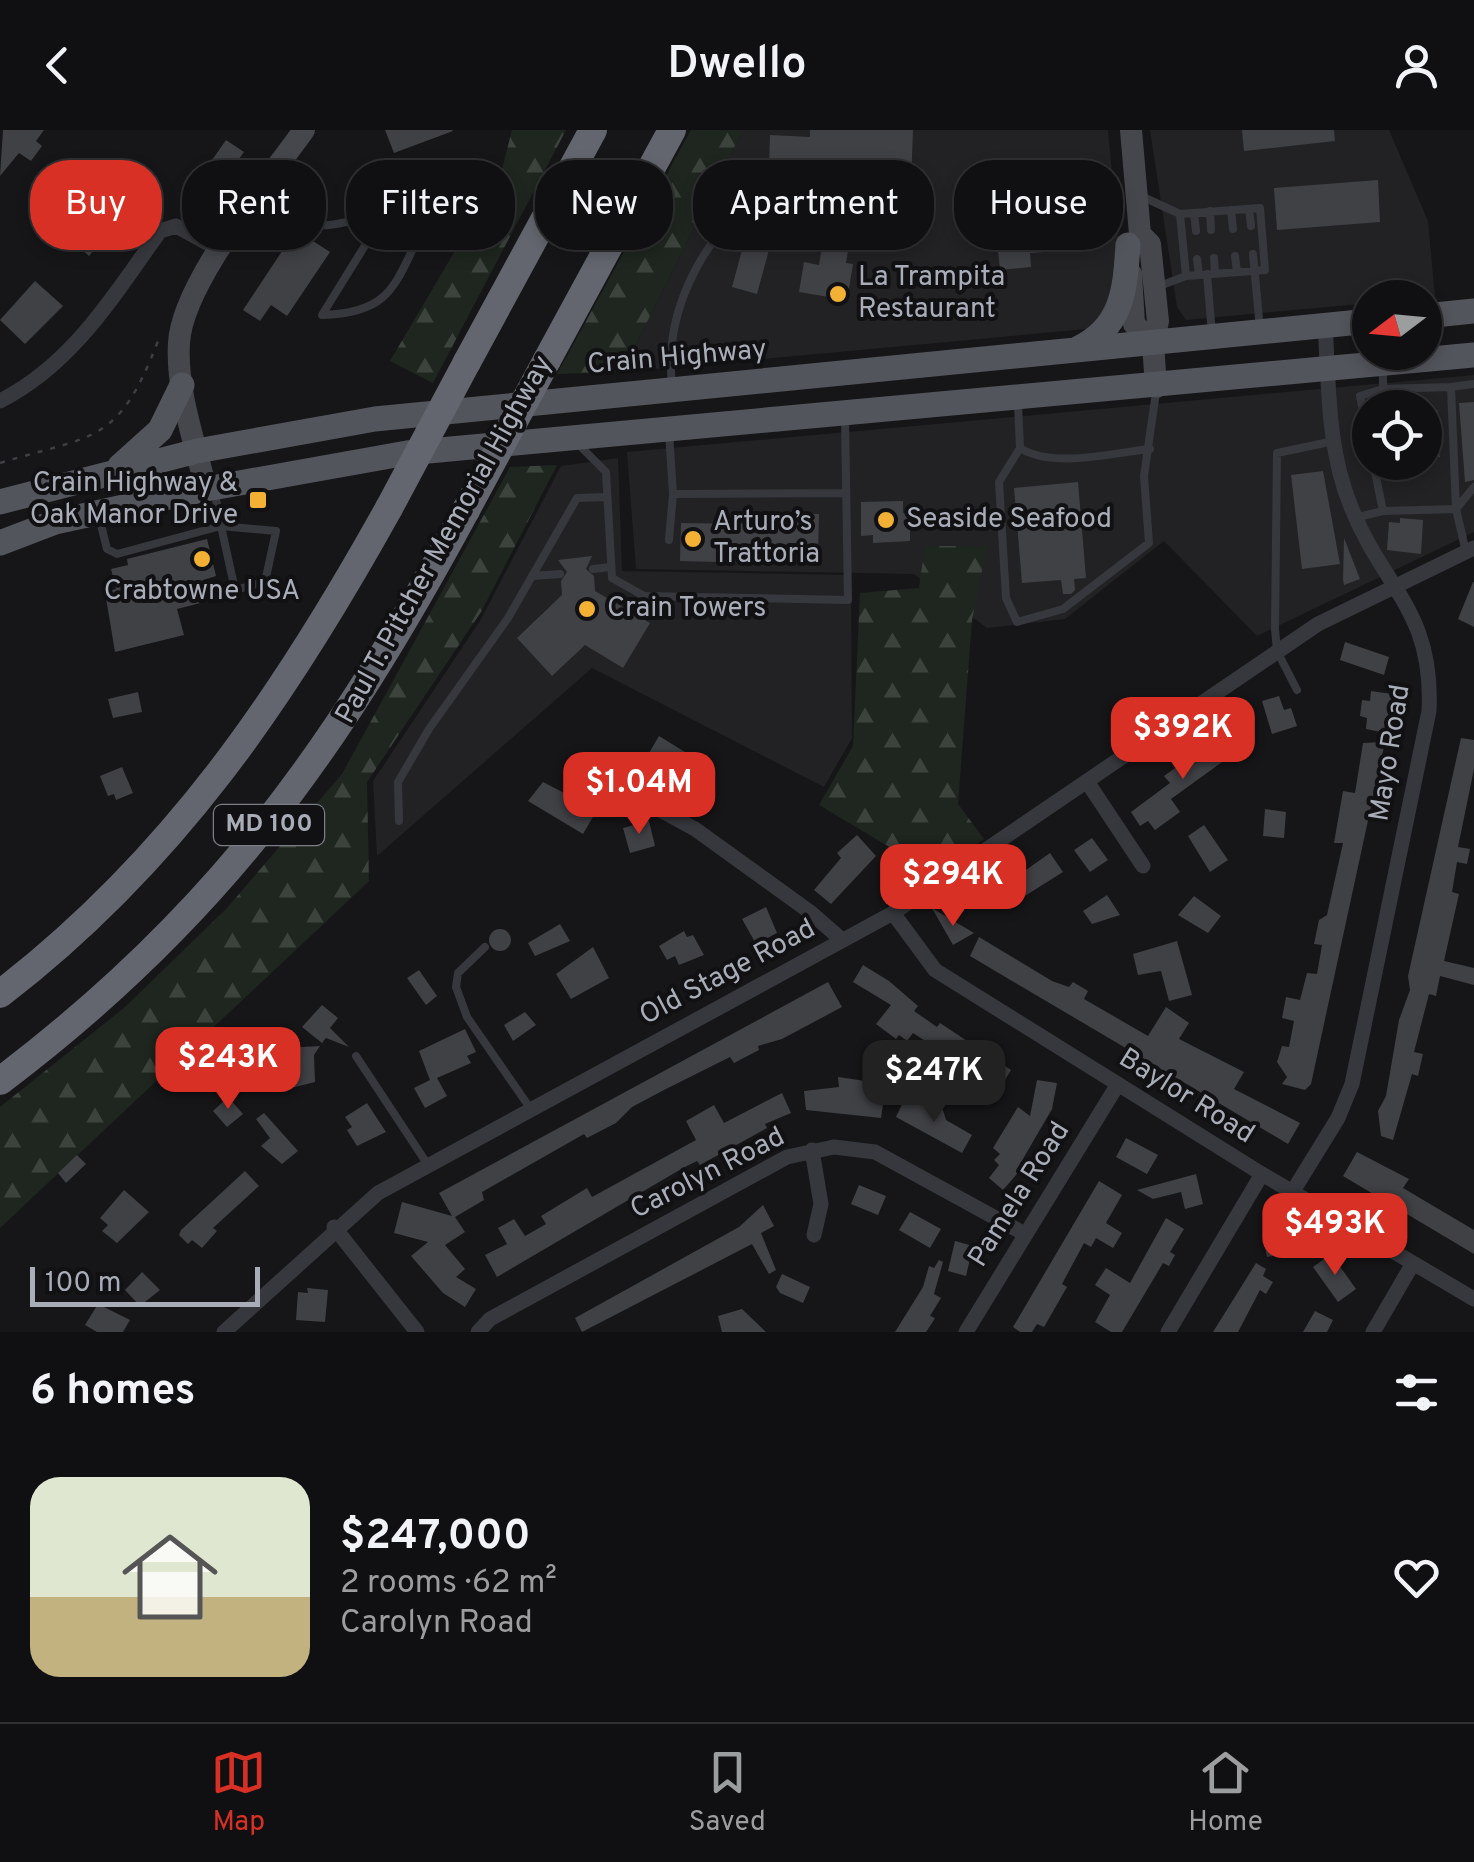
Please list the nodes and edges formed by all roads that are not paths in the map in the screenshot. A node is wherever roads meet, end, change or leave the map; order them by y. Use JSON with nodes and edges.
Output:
{"nodes":[{"id":1,"x":304,"y":130,"type":"edge"},
{"id":2,"x":593,"y":130,"type":"edge"},
{"id":3,"x":672,"y":130,"type":"edge"},
{"id":4,"x":1131,"y":130,"type":"edge"},
{"id":5,"x":283,"y":160,"type":"edge"},
{"id":6,"x":1136,"y":194,"type":"junction"},
{"id":7,"x":1249,"y":208,"type":"junction"},
{"id":8,"x":1232,"y":210,"type":"junction"},
{"id":9,"x":1210,"y":211,"type":"junction"},
{"id":10,"x":1194,"y":213,"type":"junction"},
{"id":11,"x":1180,"y":214,"type":"junction"},
{"id":12,"x":375,"y":217,"type":"joint"},
{"id":13,"x":1251,"y":226,"type":"dead end"},
{"id":14,"x":1233,"y":228,"type":"dead end"},
{"id":15,"x":182,"y":229,"type":"edge"},
{"id":16,"x":1212,"y":230,"type":"dead end"},
{"id":17,"x":1196,"y":231,"type":"dead end"},
{"id":18,"x":1134,"y":239,"type":"junction"},
{"id":19,"x":220,"y":250,"type":"edge"},
{"id":20,"x":710,"y":250,"type":"edge"},
{"id":21,"x":1253,"y":254,"type":"dead end"},
{"id":22,"x":1236,"y":256,"type":"dead end"},
{"id":23,"x":1214,"y":258,"type":"dead end"},
{"id":24,"x":1198,"y":259,"type":"dead end"},
{"id":25,"x":1255,"y":270,"type":"junction"},
{"id":26,"x":1237,"y":272,"type":"junction"},
{"id":27,"x":1207,"y":274,"type":"junction"},
{"id":28,"x":1186,"y":276,"type":"junction"},
{"id":29,"x":1154,"y":288,"type":"junction"},
{"id":30,"x":1474,"y":311,"type":"edge"},
{"id":31,"x":1442,"y":314,"type":"edge"},
{"id":32,"x":1352,"y":322,"type":"edge"},
{"id":33,"x":1324,"y":324,"type":"junction"},
{"id":34,"x":1254,"y":333,"type":"junction"},
{"id":35,"x":1212,"y":338,"type":"junction"},
{"id":36,"x":1153,"y":344,"type":"junction"},
{"id":37,"x":1073,"y":351,"type":"junction"},
{"id":38,"x":1474,"y":355,"type":"edge"},
{"id":39,"x":1442,"y":357,"type":"edge"},
{"id":40,"x":1352,"y":365,"type":"edge"},
{"id":41,"x":1325,"y":368,"type":"junction"},
{"id":42,"x":1383,"y":370,"type":"edge"},
{"id":43,"x":1419,"y":370,"type":"edge"},
{"id":44,"x":1474,"y":384,"type":"edge"},
{"id":45,"x":182,"y":385,"type":"junction"},
{"id":46,"x":1451,"y":387,"type":"junction"},
{"id":47,"x":673,"y":388,"type":"junction"},
{"id":48,"x":1156,"y":388,"type":"junction"},
{"id":49,"x":1383,"y":389,"type":"junction"},
{"id":50,"x":1416,"y":389,"type":"junction"},
{"id":51,"x":1380,"y":390,"type":"edge"},
{"id":52,"x":1018,"y":399,"type":"junction"},
{"id":53,"x":0,"y":401,"type":"edge"},
{"id":54,"x":845,"y":414,"type":"junction"},
{"id":55,"x":669,"y":429,"type":"junction"},
{"id":56,"x":568,"y":438,"type":"junction"},
{"id":57,"x":1334,"y":441,"type":"junction"},
{"id":58,"x":1020,"y":448,"type":"junction"},
{"id":59,"x":1150,"y":450,"type":"junction"},
{"id":60,"x":197,"y":452,"type":"junction"},
{"id":61,"x":117,"y":470,"type":"junction"},
{"id":62,"x":1377,"y":480,"type":"edge"},
{"id":63,"x":1474,"y":487,"type":"edge"},
{"id":64,"x":210,"y":488,"type":"junction"},
{"id":65,"x":673,"y":494,"type":"junction"},
{"id":66,"x":846,"y":494,"type":"junction"},
{"id":67,"x":606,"y":498,"type":"junction"},
{"id":68,"x":0,"y":502,"type":"edge"},
{"id":69,"x":1456,"y":509,"type":"junction"},
{"id":70,"x":1383,"y":511,"type":"junction"},
{"id":71,"x":98,"y":512,"type":"junction"},
{"id":72,"x":1356,"y":517,"type":"junction"},
{"id":73,"x":221,"y":526,"type":"junction"},
{"id":74,"x":669,"y":540,"type":"dead end"},
{"id":75,"x":0,"y":543,"type":"edge"},
{"id":76,"x":1470,"y":550,"type":"edge"},
{"id":77,"x":611,"y":567,"type":"junction"},
{"id":78,"x":594,"y":569,"type":"dead end"},
{"id":79,"x":560,"y":574,"type":"dead end"},
{"id":80,"x":532,"y":576,"type":"junction"},
{"id":81,"x":1396,"y":585,"type":"junction"},
{"id":82,"x":1277,"y":651,"type":"junction"},
{"id":83,"x":1297,"y":690,"type":"dead end"},
{"id":84,"x":585,"y":769,"type":"dead end"},
{"id":85,"x":1088,"y":783,"type":"junction"},
{"id":86,"x":399,"y":821,"type":"dead end"},
{"id":87,"x":1142,"y":866,"type":"dead end"},
{"id":88,"x":893,"y":914,"type":"junction"},
{"id":89,"x":842,"y":940,"type":"junction"},
{"id":90,"x":485,"y":947,"type":"dead end"},
{"id":91,"x":0,"y":994,"type":"edge"},
{"id":92,"x":356,"y":1056,"type":"dead end"},
{"id":93,"x":0,"y":1081,"type":"edge"},
{"id":94,"x":1118,"y":1084,"type":"junction"},
{"id":95,"x":530,"y":1108,"type":"junction"},
{"id":96,"x":812,"y":1150,"type":"junction"},
{"id":97,"x":428,"y":1165,"type":"junction"},
{"id":98,"x":1262,"y":1174,"type":"junction"},
{"id":99,"x":1293,"y":1191,"type":"junction"},
{"id":100,"x":334,"y":1228,"type":"junction"},
{"id":101,"x":1023,"y":1234,"type":"junction"},
{"id":102,"x":814,"y":1235,"type":"dead end"},
{"id":103,"x":1412,"y":1264,"type":"junction"},
{"id":104,"x":1474,"y":1299,"type":"edge"},
{"id":105,"x":224,"y":1332,"type":"edge"},
{"id":106,"x":417,"y":1332,"type":"edge"},
{"id":107,"x":478,"y":1332,"type":"edge"},
{"id":108,"x":966,"y":1332,"type":"edge"},
{"id":109,"x":1168,"y":1332,"type":"edge"},
{"id":110,"x":1372,"y":1332,"type":"edge"}],
"edges":[{"from":1,"to":5,"type":"street"},
{"from":2,"to":91,"type":"highway","number":"MD 100","bridge":true},
{"from":3,"to":93,"type":"highway","name":"Paul T. Pitcher Memorial Highway","number":"MD 100","bridge":true},
{"from":4,"to":6,"type":"street"},
{"from":6,"to":11,"type":"lane"},
{"from":6,"to":18,"type":"street"},
{"from":7,"to":8,"type":"lane"},
{"from":7,"to":13,"type":"lane"},
{"from":7,"to":25,"type":"lane"},
{"from":8,"to":9,"type":"lane"},
{"from":8,"to":14,"type":"lane"},
{"from":9,"to":10,"type":"lane"},
{"from":9,"to":16,"type":"lane"},
{"from":10,"to":11,"type":"lane"},
{"from":10,"to":17,"type":"lane"},
{"from":11,"to":28,"type":"lane"},
{"from":12,"to":12,"type":"lane"},
{"from":15,"to":53,"type":"street"},
{"from":18,"to":29,"type":"street"},
{"from":18,"to":36,"type":"street"},
{"from":18,"to":37,"type":"main road"},
{"from":19,"to":45,"type":"street"},
{"from":20,"to":47,"type":"lane"},
{"from":21,"to":25,"type":"lane"},
{"from":22,"to":26,"type":"lane"},
{"from":23,"to":27,"type":"lane"},
{"from":24,"to":27,"type":"lane"},
{"from":25,"to":26,"type":"lane"},
{"from":25,"to":34,"type":"lane"},
{"from":26,"to":27,"type":"lane"},
{"from":27,"to":28,"type":"lane"},
{"from":27,"to":35,"type":"lane"},
{"from":28,"to":29,"type":"lane"},
{"from":29,"to":36,"type":"street"},
{"from":30,"to":31,"type":"main road"},
{"from":32,"to":33,"type":"main road","name":"Crain Highway"},
{"from":33,"to":34,"type":"main road","name":"Crain Highway"},
{"from":33,"to":41,"type":"street","name":"Mayo Road"},
{"from":34,"to":35,"type":"main road","name":"Crain Highway"},
{"from":35,"to":36,"type":"main road","name":"Crain Highway"},
{"from":36,"to":37,"type":"main road","name":"Crain Highway"},
{"from":36,"to":48,"type":"street"},
{"from":37,"to":47,"type":"main road","name":"Crain Highway"},
{"from":38,"to":39,"type":"main road"},
{"from":40,"to":41,"type":"main road"},
{"from":41,"to":48,"type":"main road"},
{"from":41,"to":57,"type":"street","name":"Mayo Road"},
{"from":42,"to":49,"type":"lane"},
{"from":43,"to":50,"type":"lane"},
{"from":44,"to":46,"type":"lane"},
{"from":45,"to":60,"type":"street"},
{"from":45,"to":61,"type":"main road"},
{"from":46,"to":50,"type":"lane"},
{"from":46,"to":69,"type":"lane"},
{"from":47,"to":60,"type":"main road","name":"Crain Highway"},
{"from":48,"to":52,"type":"main road"},
{"from":48,"to":59,"type":"lane"},
{"from":49,"to":50,"type":"lane"},
{"from":49,"to":51,"type":"lane"},
{"from":52,"to":54,"type":"main road"},
{"from":52,"to":58,"type":"lane"},
{"from":54,"to":55,"type":"main road"},
{"from":54,"to":66,"type":"lane"},
{"from":55,"to":56,"type":"main road"},
{"from":55,"to":65,"type":"lane"},
{"from":56,"to":64,"type":"main road"},
{"from":56,"to":67,"type":"lane"},
{"from":57,"to":72,"type":"street","name":"Mayo Road"},
{"from":57,"to":82,"type":"lane"},
{"from":58,"to":59,"type":"lane"},
{"from":58,"to":59,"type":"lane"},
{"from":60,"to":61,"type":"main road","name":"Crain Highway"},
{"from":60,"to":64,"type":"street"},
{"from":61,"to":68,"type":"main road","name":"Crain Highway"},
{"from":62,"to":70,"type":"lane"},
{"from":63,"to":69,"type":"lane"},
{"from":64,"to":71,"type":"main road"},
{"from":64,"to":73,"type":"lane"},
{"from":65,"to":66,"type":"lane"},
{"from":65,"to":74,"type":"lane"},
{"from":66,"to":77,"type":"lane"},
{"from":67,"to":77,"type":"lane"},
{"from":67,"to":80,"type":"lane"},
{"from":69,"to":70,"type":"lane"},
{"from":69,"to":76,"type":"lane"},
{"from":70,"to":72,"type":"lane"},
{"from":71,"to":73,"type":"lane"},
{"from":71,"to":75,"type":"main road"},
{"from":72,"to":81,"type":"street","name":"Mayo Road"},
{"from":73,"to":73,"type":"lane"},
{"from":76,"to":81,"type":"street","name":"Old Stage Road"},
{"from":77,"to":78,"type":"lane"},
{"from":79,"to":80,"type":"lane"},
{"from":80,"to":86,"type":"lane"},
{"from":81,"to":82,"type":"street","name":"Old Stage Road"},
{"from":81,"to":99,"type":"street","name":"Mayo Road"},
{"from":82,"to":83,"type":"lane"},
{"from":82,"to":85,"type":"street","name":"Old Stage Road"},
{"from":84,"to":89,"type":"street"},
{"from":85,"to":87,"type":"street"},
{"from":85,"to":88,"type":"street","name":"Old Stage Road"},
{"from":88,"to":89,"type":"street","name":"Old Stage Road"},
{"from":88,"to":94,"type":"street","name":"Baylor Road"},
{"from":89,"to":95,"type":"street","name":"Old Stage Road"},
{"from":90,"to":95,"type":"lane"},
{"from":92,"to":97,"type":"lane"},
{"from":94,"to":98,"type":"street","name":"Baylor Road"},
{"from":94,"to":101,"type":"street","name":"Pamela Road"},
{"from":95,"to":97,"type":"street","name":"Old Stage Road"},
{"from":96,"to":101,"type":"street","name":"Carolyn Road"},
{"from":96,"to":102,"type":"street"},
{"from":96,"to":107,"type":"street","name":"Carolyn Road"},
{"from":97,"to":100,"type":"street","name":"Old Stage Road"},
{"from":98,"to":99,"type":"street","name":"Baylor Road"},
{"from":98,"to":109,"type":"street"},
{"from":99,"to":103,"type":"street","name":"Baylor Road"},
{"from":100,"to":105,"type":"street","name":"Old Stage Road"},
{"from":100,"to":106,"type":"street"},
{"from":101,"to":108,"type":"street","name":"Pamela Road"},
{"from":103,"to":104,"type":"street","name":"Baylor Road"},
{"from":103,"to":110,"type":"street"}]}
